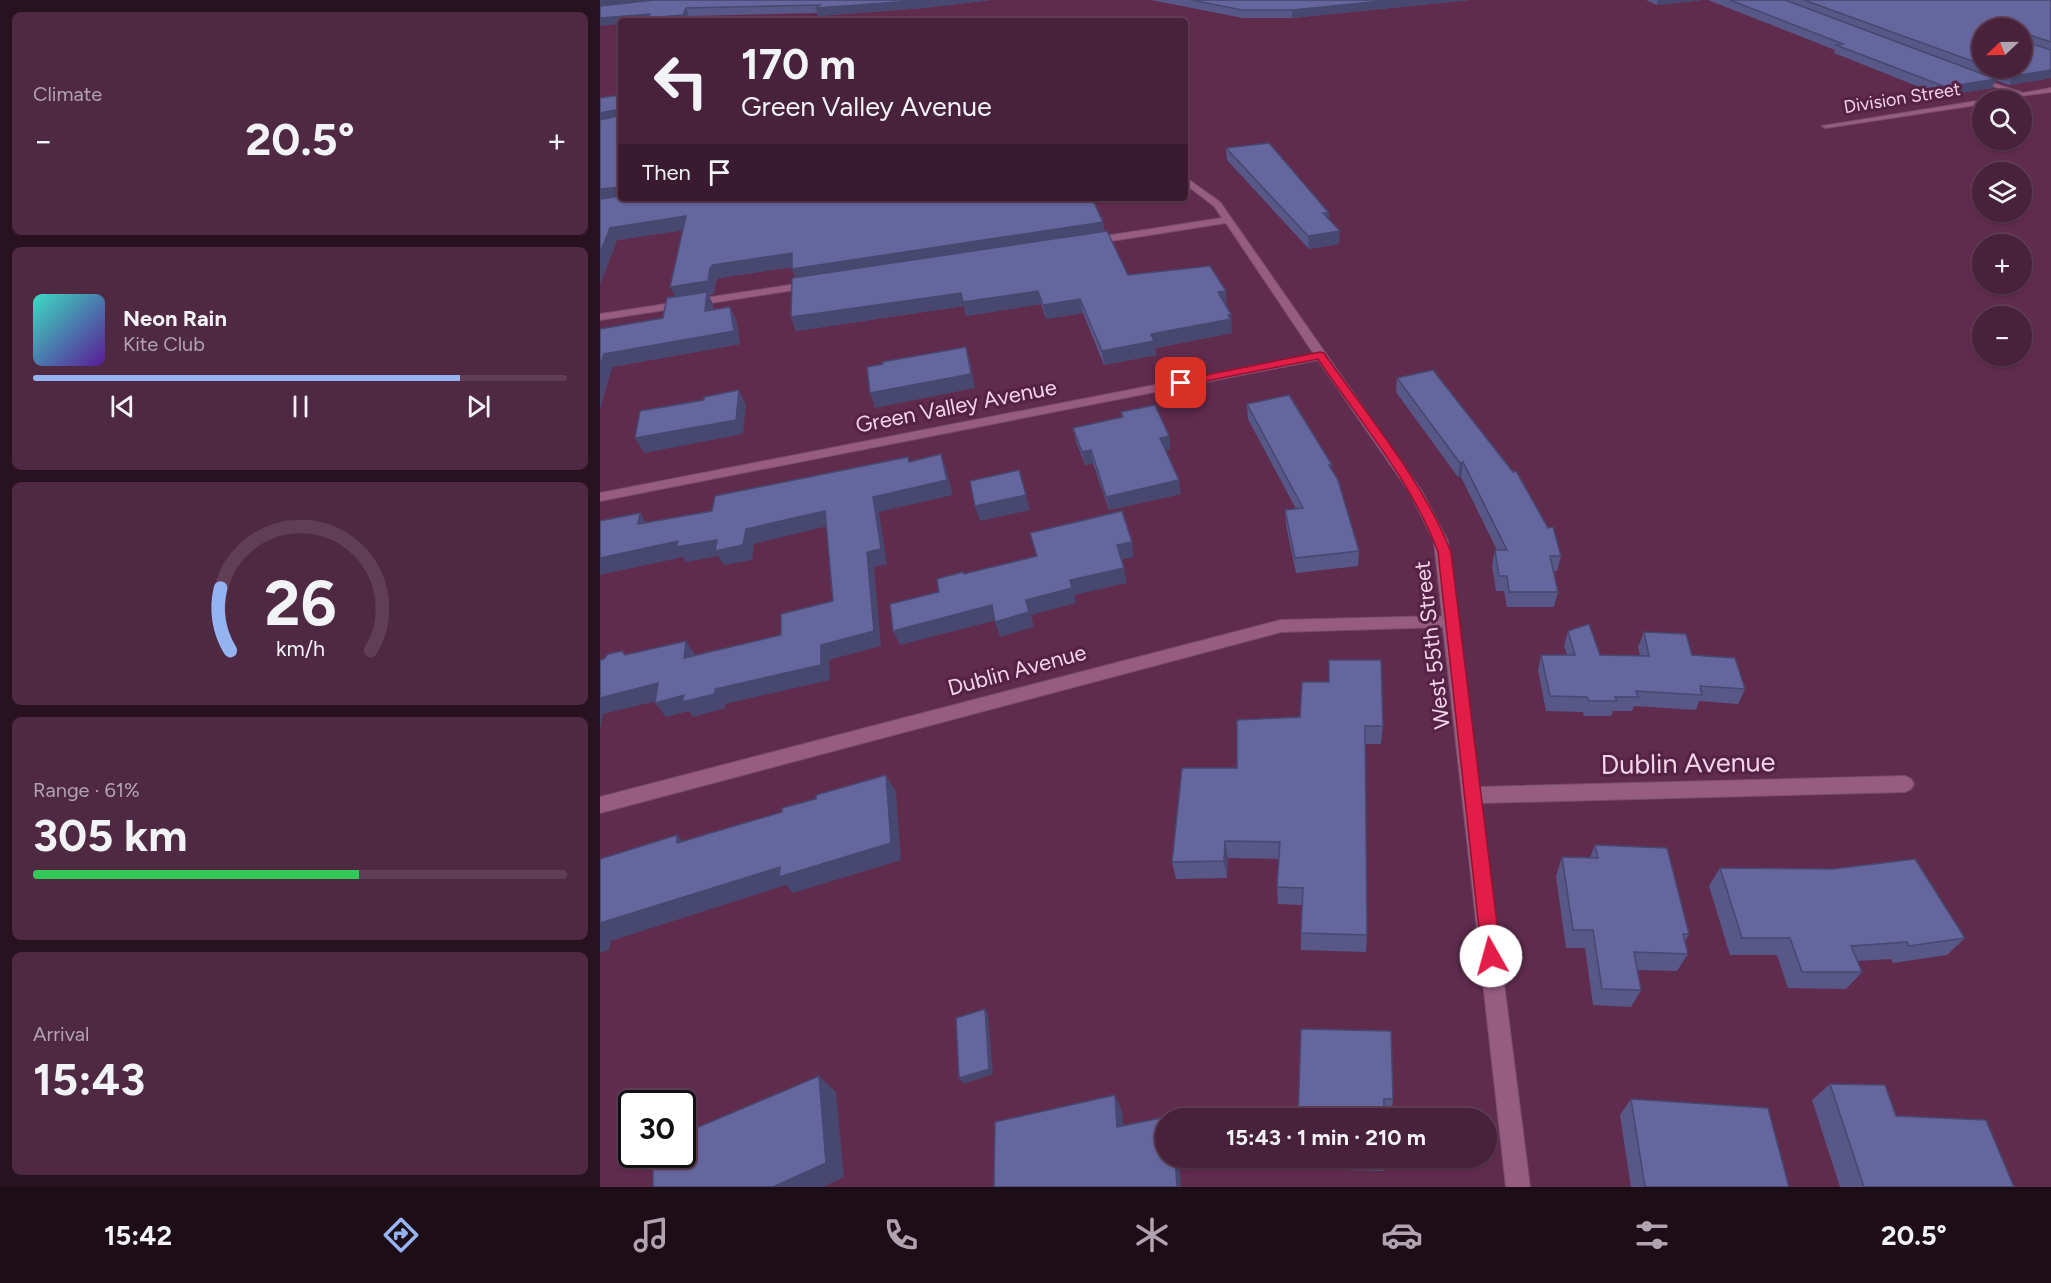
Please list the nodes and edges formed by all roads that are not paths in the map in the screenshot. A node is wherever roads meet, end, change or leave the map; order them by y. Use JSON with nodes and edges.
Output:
{"nodes":[{"id":1,"x":1967,"y":74,"type":"edge"},
{"id":2,"x":2009,"y":90,"type":"edge"},
{"id":3,"x":2051,"y":90,"type":"edge"},
{"id":4,"x":2032,"y":93,"type":"edge"},
{"id":5,"x":1972,"y":104,"type":"edge"},
{"id":6,"x":1826,"y":126,"type":"dead end"},
{"id":7,"x":1188,"y":182,"type":"edge"},
{"id":8,"x":1228,"y":220,"type":"junction"},
{"id":9,"x":1086,"y":242,"type":"edge"},
{"id":10,"x":825,"y":282,"type":"edge"},
{"id":11,"x":600,"y":317,"type":"edge"},
{"id":12,"x":1320,"y":356,"type":"junction"},
{"id":13,"x":600,"y":497,"type":"edge"},
{"id":14,"x":1452,"y":621,"type":"junction"},
{"id":15,"x":1905,"y":784,"type":"dead end"},
{"id":16,"x":1472,"y":795,"type":"junction"},
{"id":17,"x":600,"y":805,"type":"edge"},
{"id":18,"x":1518,"y":1187,"type":"edge"}],
"edges":[{"from":1,"to":2,"type":"street"},
{"from":3,"to":4,"type":"street","name":"Division Street"},
{"from":5,"to":6,"type":"street","name":"Division Street"},
{"from":7,"to":8,"type":"street","name":"West 55th Street"},
{"from":8,"to":9,"type":"street"},
{"from":8,"to":12,"type":"street","name":"West 55th Street"},
{"from":10,"to":11,"type":"street"},
{"from":12,"to":13,"type":"street","name":"Green Valley Avenue"},
{"from":12,"to":14,"type":"street","name":"West 55th Street"},
{"from":14,"to":16,"type":"street","name":"West 55th Street"},
{"from":14,"to":17,"type":"street","name":"Dublin Avenue"},
{"from":15,"to":16,"type":"street","name":"Dublin Avenue"},
{"from":16,"to":18,"type":"street","name":"West 55th Street"}]}
